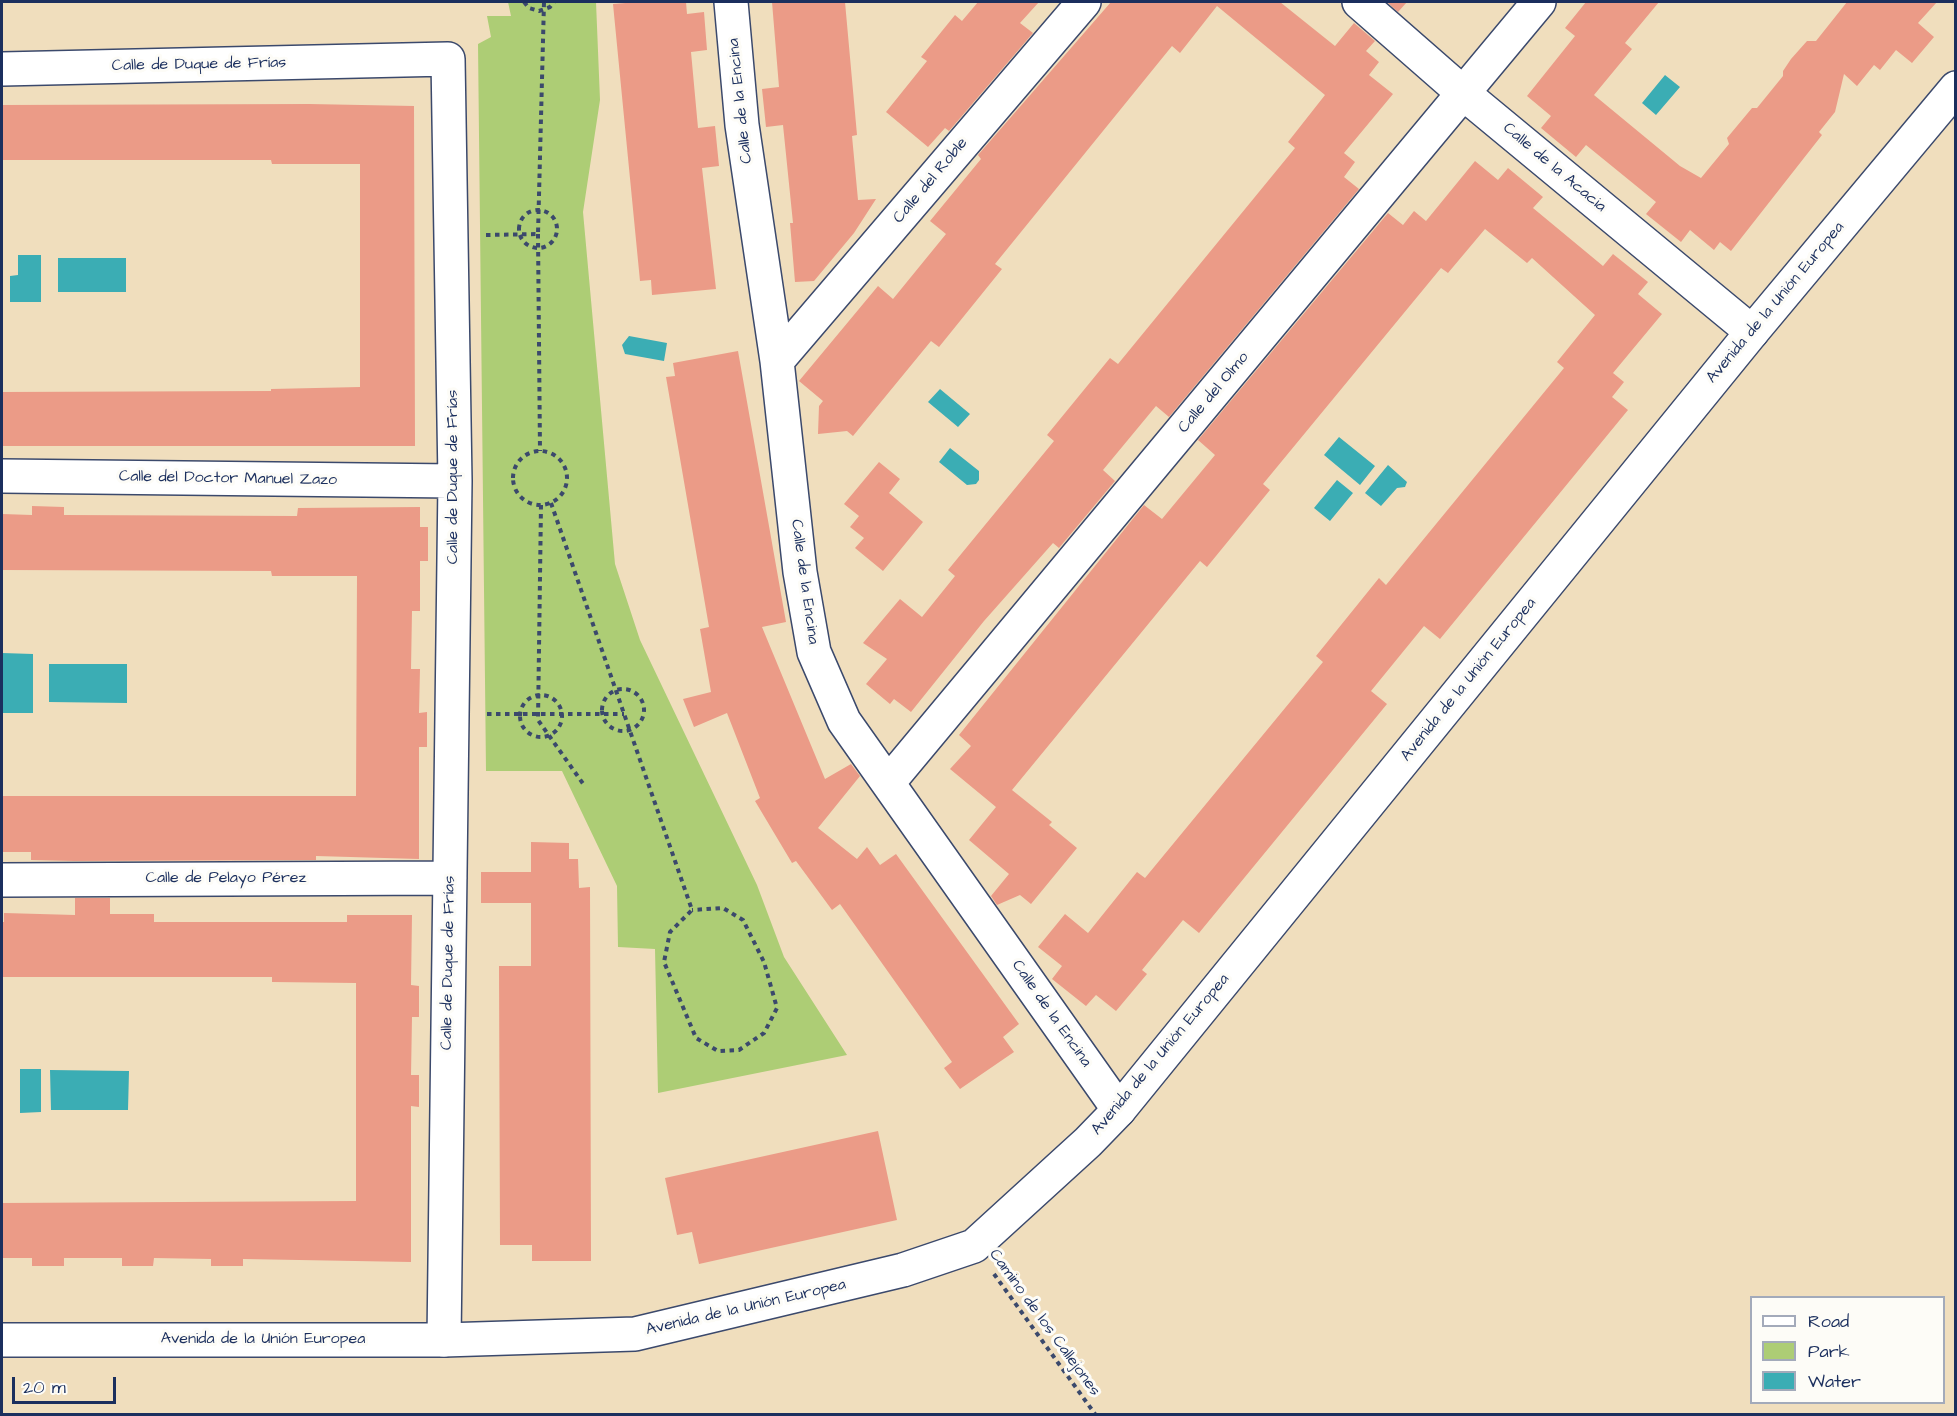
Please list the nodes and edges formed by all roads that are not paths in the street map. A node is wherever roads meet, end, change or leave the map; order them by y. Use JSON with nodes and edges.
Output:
{"nodes":[{"id":1,"x":731,"y":2,"type":"edge"},
{"id":2,"x":1084,"y":2,"type":"edge"},
{"id":3,"x":1359,"y":2,"type":"edge"},
{"id":4,"x":1539,"y":2,"type":"edge"},
{"id":5,"x":2,"y":69,"type":"edge"},
{"id":6,"x":1956,"y":88,"type":"edge"},
{"id":7,"x":1463,"y":93,"type":"junction"},
{"id":8,"x":1752,"y":332,"type":"junction"},
{"id":9,"x":777,"y":362,"type":"junction"},
{"id":10,"x":2,"y":476,"type":"edge"},
{"id":11,"x":455,"y":481,"type":"junction"},
{"id":12,"x":888,"y":783,"type":"junction"},
{"id":13,"x":450,"y":878,"type":"junction"},
{"id":14,"x":2,"y":880,"type":"edge"},
{"id":15,"x":1119,"y":1110,"type":"junction"},
{"id":16,"x":2,"y":1340,"type":"edge"},
{"id":17,"x":444,"y":1340,"type":"junction"}],
"edges":[{"from":1,"to":9,"type":"street","name":"Calle de la Encina"},
{"from":2,"to":9,"type":"street","name":"Calle del Roble"},
{"from":3,"to":7,"type":"street","name":"Calle de la Acacia"},
{"from":4,"to":7,"type":"street","name":"Calle del Olmo"},
{"from":5,"to":11,"type":"street","name":"Calle de Duque de Frías"},
{"from":6,"to":8,"type":"street","name":"Avenida de la Unión Europea"},
{"from":7,"to":8,"type":"street","name":"Calle de la Acacia"},
{"from":7,"to":12,"type":"street","name":"Calle del Olmo"},
{"from":8,"to":15,"type":"street","name":"Avenida de la Unión Europea"},
{"from":9,"to":12,"type":"street","name":"Calle de la Encina"},
{"from":10,"to":11,"type":"street","name":"Calle del Doctor Manuel Zazo"},
{"from":11,"to":13,"type":"street","name":"Calle de Duque de Frías"},
{"from":12,"to":15,"type":"street","name":"Calle de la Encina"},
{"from":13,"to":14,"type":"street","name":"Calle de Pelayo Pérez"},
{"from":13,"to":17,"type":"street","name":"Calle de Duque de Frías"},
{"from":15,"to":17,"type":"street","name":"Avenida de la Unión Europea"},
{"from":16,"to":17,"type":"street","name":"Avenida de la Unión Europea"}]}
